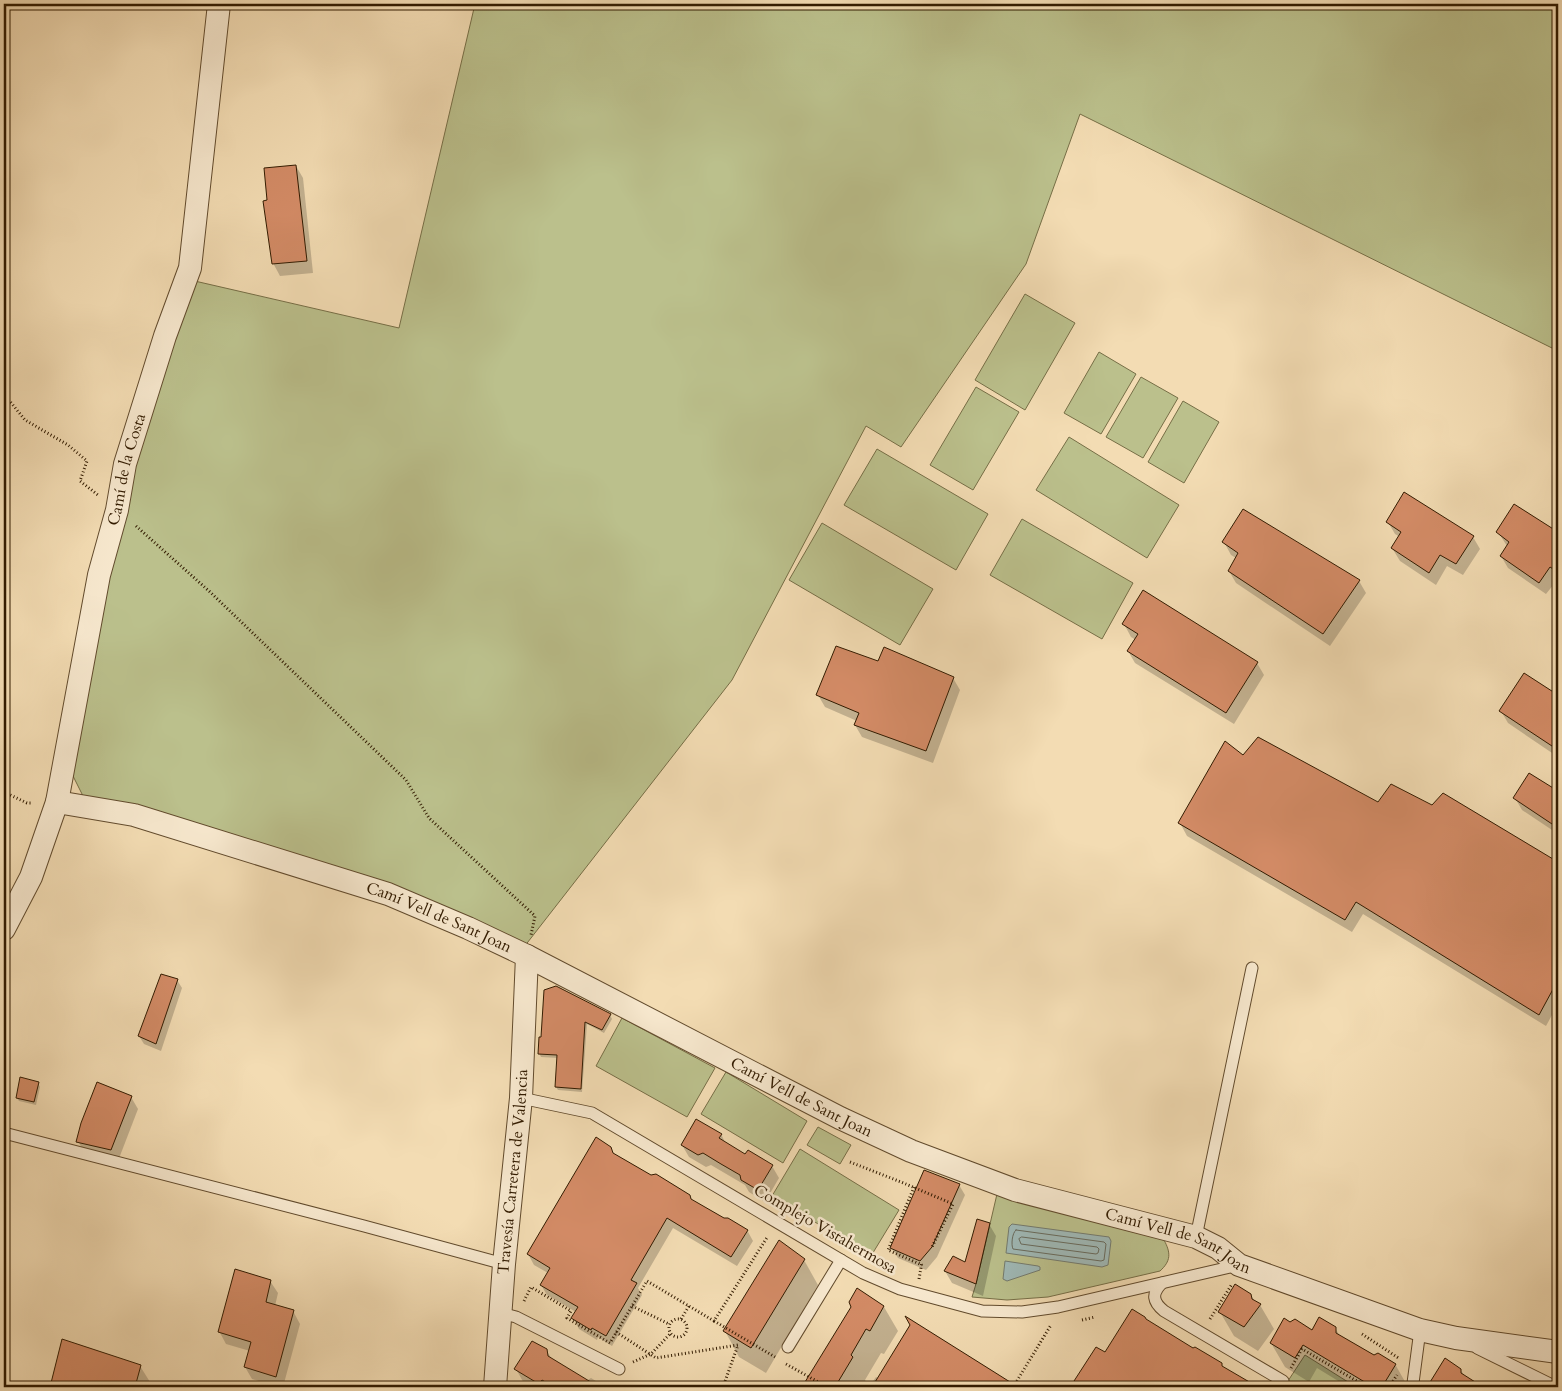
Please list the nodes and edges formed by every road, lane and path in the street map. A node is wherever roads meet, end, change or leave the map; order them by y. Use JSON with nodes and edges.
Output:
{"nodes":[{"id":1,"x":219,"y":4,"type":"edge"},
{"id":2,"x":4,"y":394,"type":"edge"},
{"id":3,"x":117,"y":510,"type":"junction"},
{"id":4,"x":4,"y":792,"type":"edge"},
{"id":5,"x":57,"y":802,"type":"junction"},
{"id":6,"x":4,"y":930,"type":"edge"},
{"id":7,"x":527,"y":956,"type":"junction"},
{"id":8,"x":1252,"y":968,"type":"dead end"},
{"id":9,"x":521,"y":1098,"type":"junction"},
{"id":10,"x":4,"y":1133,"type":"edge"},
{"id":11,"x":850,"y":1162,"type":"dead end"},
{"id":12,"x":914,"y":1187,"type":"junction"},
{"id":13,"x":776,"y":1220,"type":"junction"},
{"id":14,"x":1196,"y":1237,"type":"junction"},
{"id":15,"x":932,"y":1247,"type":"dead end"},
{"id":16,"x":841,"y":1260,"type":"junction"},
{"id":17,"x":504,"y":1264,"type":"junction"},
{"id":18,"x":922,"y":1265,"type":"dead end"},
{"id":19,"x":1239,"y":1265,"type":"junction"},
{"id":20,"x":1162,"y":1283,"type":"junction"},
{"id":21,"x":1229,"y":1289,"type":"dead end"},
{"id":22,"x":632,"y":1306,"type":"junction"},
{"id":23,"x":689,"y":1306,"type":"junction"},
{"id":24,"x":509,"y":1315,"type":"junction"},
{"id":25,"x":1097,"y":1317,"type":"dead end"},
{"id":26,"x":681,"y":1319,"type":"junction"},
{"id":27,"x":714,"y":1321,"type":"junction"},
{"id":28,"x":1079,"y":1321,"type":"dead end"},
{"id":29,"x":669,"y":1324,"type":"junction"},
{"id":30,"x":1060,"y":1324,"type":"dead end"},
{"id":31,"x":1356,"y":1330,"type":"dead end"},
{"id":32,"x":1420,"y":1330,"type":"junction"},
{"id":33,"x":616,"y":1332,"type":"junction"},
{"id":34,"x":1202,"y":1333,"type":"junction"},
{"id":35,"x":670,"y":1334,"type":"junction"},
{"id":36,"x":1456,"y":1338,"type":"junction"},
{"id":37,"x":1525,"y":1347,"type":"junction"},
{"id":38,"x":788,"y":1348,"type":"dead end"},
{"id":39,"x":1558,"y":1352,"type":"edge"},
{"id":40,"x":651,"y":1354,"type":"junction"},
{"id":41,"x":1405,"y":1362,"type":"dead end"},
{"id":42,"x":619,"y":1368,"type":"dead end"},
{"id":43,"x":1400,"y":1370,"type":"dead end"},
{"id":44,"x":1523,"y":1370,"type":"junction"},
{"id":45,"x":1283,"y":1381,"type":"joint"},
{"id":46,"x":1014,"y":1384,"type":"dead end"},
{"id":47,"x":495,"y":1387,"type":"edge"},
{"id":48,"x":723,"y":1387,"type":"edge"},
{"id":49,"x":827,"y":1387,"type":"edge"},
{"id":50,"x":1367,"y":1387,"type":"edge"},
{"id":51,"x":1389,"y":1387,"type":"edge"},
{"id":52,"x":1414,"y":1387,"type":"edge"},
{"id":53,"x":1556,"y":1387,"type":"edge"}],
"edges":[{"from":1,"to":3,"type":"street","name":"Camí de la Costa"},
{"from":2,"to":3,"type":"path"},
{"from":3,"to":5,"type":"street","name":"Camí de la Costa"},
{"from":3,"to":7,"type":"path"},
{"from":4,"to":5,"type":"path"},
{"from":5,"to":6,"type":"street","name":"Camí de la Costa"},
{"from":5,"to":7,"type":"street","name":"Camí Vell de Sant Joan"},
{"from":7,"to":9,"type":"street","name":"Travesía Carretera de Valencia"},
{"from":7,"to":14,"type":"street","name":"Camí Vell de Sant Joan"},
{"from":8,"to":14,"type":"lane"},
{"from":9,"to":13,"type":"lane","name":"Complejo Vistahermosa"},
{"from":9,"to":17,"type":"street","name":"Travesía Carretera de Valencia"},
{"from":10,"to":17,"type":"lane"},
{"from":11,"to":12,"type":"path"},
{"from":12,"to":15,"type":"path"},
{"from":12,"to":18,"type":"path"},
{"from":13,"to":16,"type":"lane","name":"Complejo Vistahermosa"},
{"from":13,"to":27,"type":"path"},
{"from":14,"to":19,"type":"street","name":"Camí Vell de Sant Joan"},
{"from":16,"to":20,"type":"lane","name":"Complejo Vistahermosa"},
{"from":16,"to":38,"type":"lane"},
{"from":17,"to":24,"type":"street","name":"Travesía Carretera de Valencia"},
{"from":19,"to":20,"type":"lane","name":"Complejo Vistahermosa"},
{"from":19,"to":32,"type":"street","name":"Camí Vell de Sant Joan"},
{"from":20,"to":34,"type":"lane"},
{"from":21,"to":34,"type":"path"},
{"from":22,"to":23,"type":"path"},
{"from":22,"to":29,"type":"path"},
{"from":22,"to":33,"type":"path"},
{"from":23,"to":26,"type":"path"},
{"from":23,"to":27,"type":"path"},
{"from":24,"to":33,"type":"path"},
{"from":24,"to":42,"type":"lane"},
{"from":24,"to":47,"type":"street","name":"Travesía Carretera de Valencia"},
{"from":25,"to":28,"type":"path"},
{"from":26,"to":29,"type":"path"},
{"from":26,"to":35,"type":"path"},
{"from":27,"to":49,"type":"path"},
{"from":29,"to":35,"type":"path"},
{"from":30,"to":46,"type":"path"},
{"from":31,"to":41,"type":"path"},
{"from":32,"to":36,"type":"street","name":"Camí Vell de Sant Joan"},
{"from":32,"to":52,"type":"lane"},
{"from":33,"to":40,"type":"path"},
{"from":34,"to":45,"type":"lane"},
{"from":35,"to":40,"type":"path"},
{"from":36,"to":37,"type":"street","name":"Camí Vell de Sant Joan"},
{"from":36,"to":44,"type":"lane"},
{"from":37,"to":39,"type":"street","name":"Camí Vell de Sant Joan"},
{"from":37,"to":44,"type":"lane"},
{"from":40,"to":48,"type":"path"},
{"from":43,"to":51,"type":"path"},
{"from":44,"to":53,"type":"lane"},
{"from":45,"to":50,"type":"path"}]}
